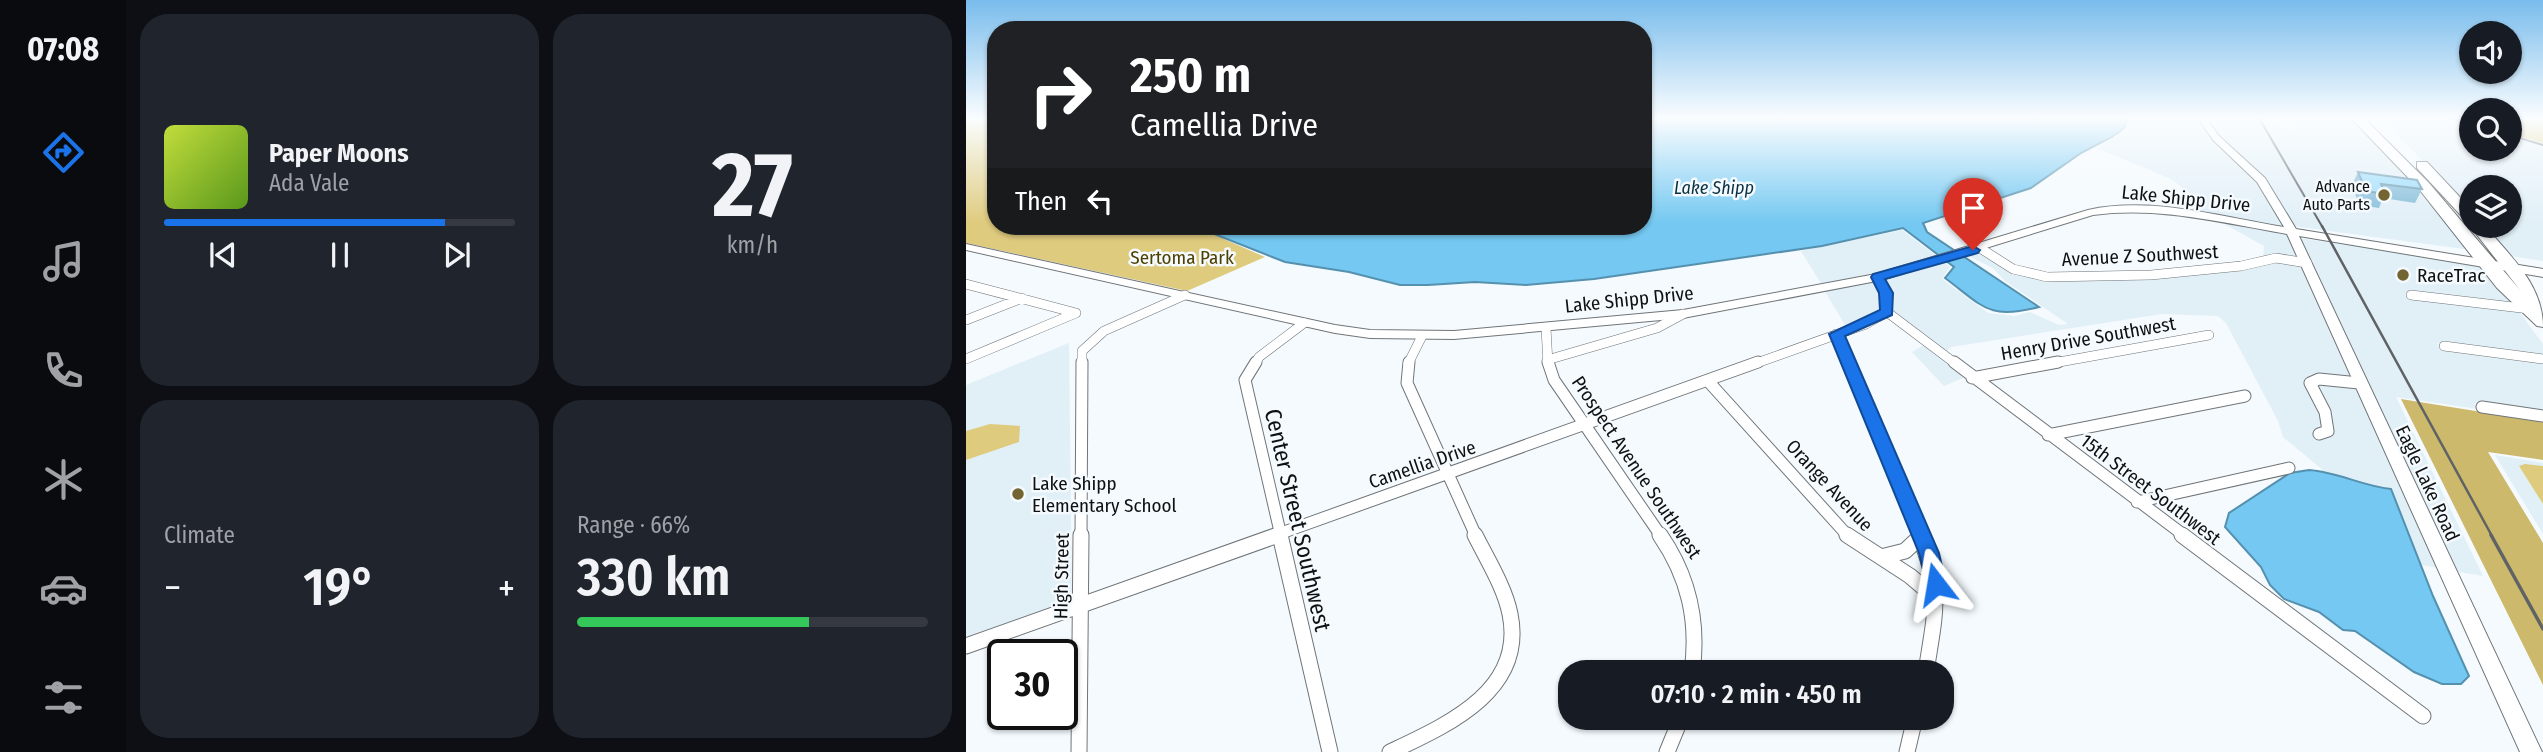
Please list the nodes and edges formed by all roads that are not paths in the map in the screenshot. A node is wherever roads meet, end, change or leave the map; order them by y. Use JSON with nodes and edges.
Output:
{"nodes":[{"id":1,"x":2232,"y":153,"type":"edge"},
{"id":2,"x":2392,"y":153,"type":"edge"},
{"id":3,"x":2406,"y":153,"type":"edge"},
{"id":4,"x":2459,"y":207,"type":"edge"},
{"id":5,"x":2291,"y":230,"type":"junction"},
{"id":6,"x":2487,"y":238,"type":"edge"},
{"id":7,"x":966,"y":247,"type":"edge"},
{"id":8,"x":1977,"y":249,"type":"junction"},
{"id":9,"x":2484,"y":260,"type":"junction"},
{"id":10,"x":2307,"y":263,"type":"junction"},
{"id":11,"x":2509,"y":264,"type":"junction"},
{"id":12,"x":2543,"y":265,"type":"edge"},
{"id":13,"x":2543,"y":273,"type":"edge"},
{"id":14,"x":1878,"y":277,"type":"junction"},
{"id":15,"x":966,"y":285,"type":"edge"},
{"id":16,"x":2412,"y":295,"type":"dead end"},
{"id":17,"x":1185,"y":296,"type":"junction"},
{"id":18,"x":1022,"y":298,"type":"junction"},
{"id":19,"x":1887,"y":312,"type":"junction"},
{"id":20,"x":1683,"y":314,"type":"junction"},
{"id":21,"x":2538,"y":315,"type":"edge"},
{"id":22,"x":966,"y":320,"type":"edge"},
{"id":23,"x":1304,"y":323,"type":"junction"},
{"id":24,"x":1546,"y":328,"type":"junction"},
{"id":25,"x":1836,"y":334,"type":"junction"},
{"id":26,"x":2209,"y":335,"type":"dead end"},
{"id":27,"x":1422,"y":336,"type":"junction"},
{"id":28,"x":2444,"y":346,"type":"dead end"},
{"id":29,"x":966,"y":359,"type":"edge"},
{"id":30,"x":2543,"y":359,"type":"edge"},
{"id":31,"x":1547,"y":360,"type":"junction"},
{"id":32,"x":1972,"y":378,"type":"junction"},
{"id":33,"x":1708,"y":381,"type":"junction"},
{"id":34,"x":2359,"y":383,"type":"junction"},
{"id":35,"x":2245,"y":396,"type":"dead end"},
{"id":36,"x":2482,"y":407,"type":"dead end"},
{"id":37,"x":2543,"y":416,"type":"edge"},
{"id":38,"x":1586,"y":425,"type":"junction"},
{"id":39,"x":2319,"y":434,"type":"dead end"},
{"id":40,"x":2048,"y":435,"type":"junction"},
{"id":41,"x":2289,"y":468,"type":"dead end"},
{"id":42,"x":1448,"y":475,"type":"junction"},
{"id":43,"x":2137,"y":502,"type":"junction"},
{"id":44,"x":1280,"y":535,"type":"junction"},
{"id":45,"x":1921,"y":537,"type":"junction"},
{"id":46,"x":1881,"y":557,"type":"junction"},
{"id":47,"x":1937,"y":599,"type":"junction"},
{"id":48,"x":1080,"y":604,"type":"junction"},
{"id":49,"x":966,"y":646,"type":"edge"},
{"id":50,"x":1693,"y":660,"type":"edge"},
{"id":51,"x":1928,"y":660,"type":"edge"},
{"id":52,"x":2423,"y":716,"type":"dead end"},
{"id":53,"x":1676,"y":730,"type":"edge"},
{"id":54,"x":1912,"y":730,"type":"edge"},
{"id":55,"x":1079,"y":752,"type":"edge"},
{"id":56,"x":1330,"y":752,"type":"edge"},
{"id":57,"x":1390,"y":752,"type":"edge"},
{"id":58,"x":1667,"y":752,"type":"edge"},
{"id":59,"x":1907,"y":752,"type":"edge"},
{"id":60,"x":2530,"y":752,"type":"edge"}],
"edges":[{"from":1,"to":5,"type":"street","name":"Eagle Lake Road"},
{"from":2,"to":9,"type":"highway"},
{"from":3,"to":4,"type":"highway"},
{"from":5,"to":8,"type":"street","name":"Lake Shipp Drive"},
{"from":5,"to":9,"type":"street","name":"Lake Shipp Drive"},
{"from":5,"to":10,"type":"street","name":"Eagle Lake Road"},
{"from":6,"to":11,"type":"highway"},
{"from":7,"to":17,"type":"street","name":"Lake Shipp Drive"},
{"from":8,"to":10,"type":"street","name":"Avenue Z Southwest"},
{"from":8,"to":14,"type":"street","name":"Lake Shipp Drive"},
{"from":9,"to":11,"type":"street","name":"Lake Shipp Drive"},
{"from":9,"to":21,"type":"highway"},
{"from":10,"to":34,"type":"street","name":"Eagle Lake Road"},
{"from":11,"to":12,"type":"street"},
{"from":11,"to":13,"type":"street"},
{"from":11,"to":21,"type":"highway"},
{"from":14,"to":19,"type":"street"},
{"from":14,"to":20,"type":"street","name":"Lake Shipp Drive"},
{"from":15,"to":18,"type":"street"},
{"from":16,"to":21,"type":"street"},
{"from":17,"to":23,"type":"street","name":"Lake Shipp Drive"},
{"from":17,"to":48,"type":"street","name":"High Street"},
{"from":18,"to":22,"type":"street"},
{"from":18,"to":29,"type":"street"},
{"from":19,"to":25,"type":"street","name":"Camellia Drive"},
{"from":19,"to":32,"type":"street","name":"15th Street Southwest"},
{"from":20,"to":24,"type":"street","name":"Lake Shipp Drive"},
{"from":20,"to":31,"type":"street"},
{"from":23,"to":27,"type":"street","name":"Lake Shipp Drive"},
{"from":23,"to":44,"type":"street","name":"Center Street Southwest"},
{"from":24,"to":27,"type":"street","name":"Lake Shipp Drive"},
{"from":24,"to":31,"type":"street","name":"Prospect Avenue Southwest"},
{"from":25,"to":33,"type":"street","name":"Camellia Drive"},
{"from":25,"to":45,"type":"street"},
{"from":26,"to":32,"type":"street","name":"Henry Drive Southwest"},
{"from":27,"to":42,"type":"street"},
{"from":28,"to":30,"type":"street"},
{"from":31,"to":38,"type":"street","name":"Prospect Avenue Southwest"},
{"from":32,"to":40,"type":"street","name":"15th Street Southwest"},
{"from":33,"to":38,"type":"street","name":"Camellia Drive"},
{"from":33,"to":46,"type":"street","name":"Orange Avenue"},
{"from":34,"to":39,"type":"street"},
{"from":34,"to":60,"type":"street","name":"Eagle Lake Road"},
{"from":35,"to":40,"type":"street"},
{"from":36,"to":37,"type":"street"},
{"from":38,"to":42,"type":"street","name":"Camellia Drive"},
{"from":38,"to":50,"type":"street","name":"Prospect Avenue Southwest"},
{"from":40,"to":43,"type":"street","name":"15th Street Southwest"},
{"from":41,"to":43,"type":"street"},
{"from":42,"to":44,"type":"street","name":"Camellia Drive"},
{"from":42,"to":57,"type":"street"},
{"from":43,"to":52,"type":"street","name":"15th Street Southwest"},
{"from":44,"to":48,"type":"street","name":"Camellia Drive"},
{"from":44,"to":56,"type":"street","name":"Center Street Southwest"},
{"from":45,"to":46,"type":"street"},
{"from":45,"to":47,"type":"street"},
{"from":46,"to":47,"type":"street","name":"Orange Avenue"},
{"from":47,"to":51,"type":"street"},
{"from":48,"to":49,"type":"street","name":"Camellia Drive"},
{"from":48,"to":55,"type":"street","name":"High Street"},
{"from":53,"to":58,"type":"street"},
{"from":54,"to":59,"type":"street"}]}
